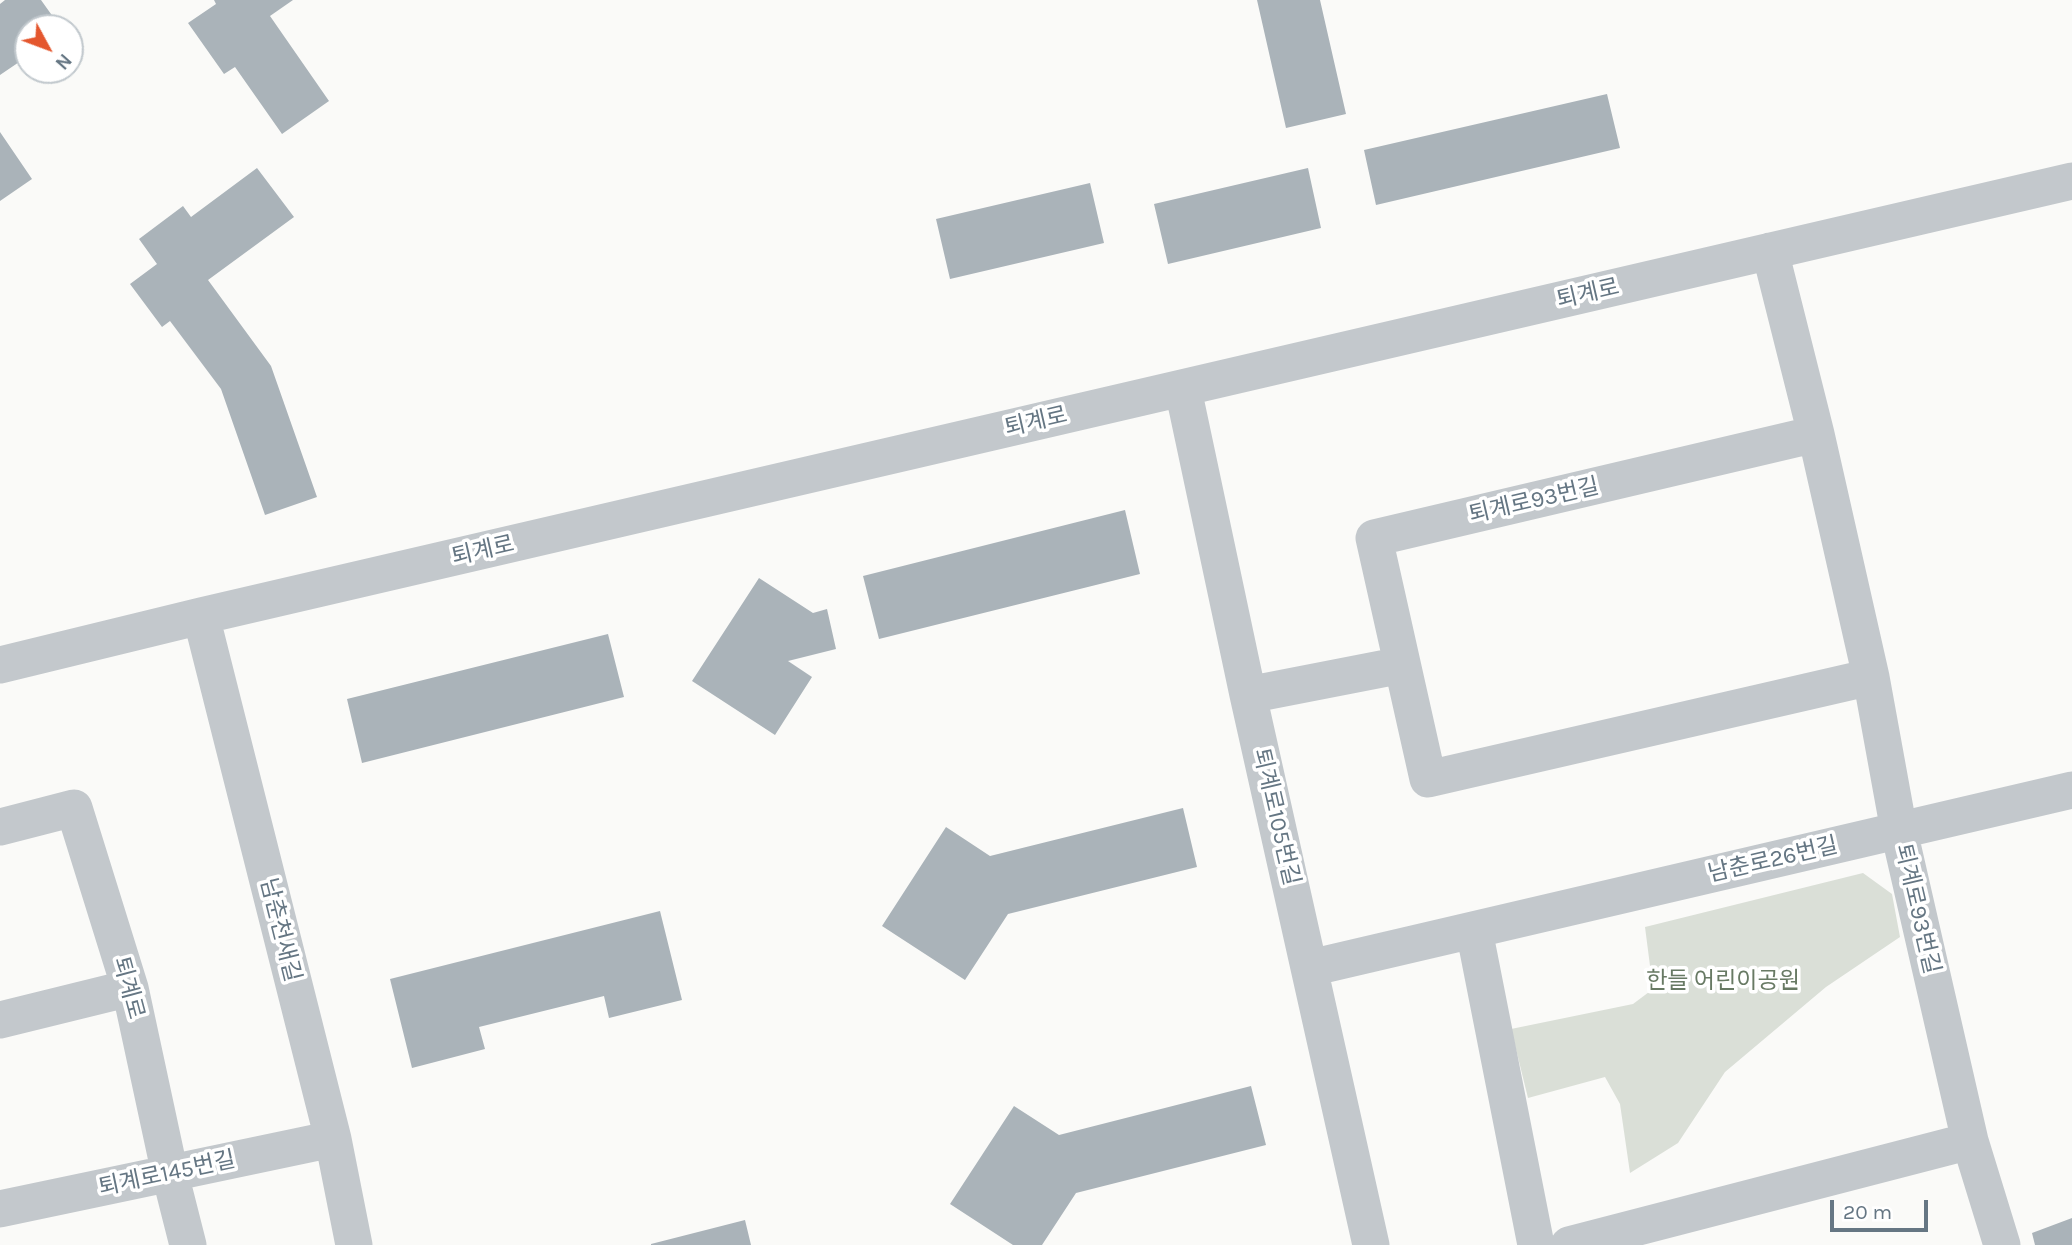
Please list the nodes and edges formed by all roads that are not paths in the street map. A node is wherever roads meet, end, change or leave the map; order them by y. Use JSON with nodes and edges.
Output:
{"nodes":[{"id":1,"x":2072,"y":181,"type":"edge"},
{"id":2,"x":1770,"y":251,"type":"junction"},
{"id":3,"x":1183,"y":389,"type":"junction"},
{"id":4,"x":1816,"y":434,"type":"junction"},
{"id":5,"x":201,"y":616,"type":"junction"},
{"id":6,"x":0,"y":665,"type":"edge"},
{"id":7,"x":1402,"y":665,"type":"junction"},
{"id":8,"x":1871,"y":677,"type":"junction"},
{"id":9,"x":1248,"y":695,"type":"junction"},
{"id":10,"x":2072,"y":790,"type":"edge"},
{"id":11,"x":0,"y":827,"type":"edge"},
{"id":12,"x":1899,"y":831,"type":"junction"},
{"id":13,"x":1474,"y":930,"type":"junction"},
{"id":14,"x":1310,"y":968,"type":"junction"},
{"id":15,"x":131,"y":988,"type":"junction"},
{"id":16,"x":0,"y":1020,"type":"edge"},
{"id":17,"x":333,"y":1139,"type":"junction"},
{"id":18,"x":1970,"y":1141,"type":"junction"},
{"id":19,"x":170,"y":1174,"type":"junction"},
{"id":20,"x":0,"y":1209,"type":"edge"},
{"id":21,"x":188,"y":1245,"type":"edge"},
{"id":22,"x":354,"y":1245,"type":"edge"},
{"id":23,"x":1371,"y":1245,"type":"edge"},
{"id":24,"x":1536,"y":1245,"type":"edge"},
{"id":25,"x":1569,"y":1245,"type":"edge"},
{"id":26,"x":2002,"y":1245,"type":"edge"}],
"edges":[{"from":1,"to":2,"type":"street","name":"퇴계로"},
{"from":2,"to":3,"type":"street","name":"퇴계로"},
{"from":2,"to":4,"type":"street","name":"퇴계로93번길"},
{"from":3,"to":5,"type":"street","name":"퇴계로"},
{"from":3,"to":9,"type":"street","name":"퇴계로105번길"},
{"from":4,"to":7,"type":"street","name":"퇴계로93번길"},
{"from":4,"to":8,"type":"street","name":"퇴계로93번길"},
{"from":5,"to":6,"type":"street","name":"퇴계로"},
{"from":5,"to":17,"type":"street","name":"남춘천새길"},
{"from":7,"to":8,"type":"street"},
{"from":7,"to":9,"type":"street"},
{"from":8,"to":12,"type":"street","name":"퇴계로93번길"},
{"from":9,"to":14,"type":"street","name":"퇴계로105번길"},
{"from":10,"to":12,"type":"street","name":"남춘로26번길"},
{"from":11,"to":15,"type":"street","name":"퇴계로"},
{"from":12,"to":13,"type":"street","name":"남춘로26번길"},
{"from":12,"to":18,"type":"street","name":"퇴계로93번길"},
{"from":13,"to":14,"type":"street","name":"남춘로26번길"},
{"from":13,"to":24,"type":"street"},
{"from":14,"to":23,"type":"street","name":"퇴계로105번길"},
{"from":15,"to":16,"type":"street"},
{"from":15,"to":19,"type":"street","name":"퇴계로"},
{"from":17,"to":19,"type":"street","name":"퇴계로145번길"},
{"from":17,"to":22,"type":"street","name":"남춘천새길"},
{"from":18,"to":25,"type":"street"},
{"from":18,"to":26,"type":"street","name":"퇴계로93번길"},
{"from":19,"to":20,"type":"street","name":"퇴계로145번길"},
{"from":19,"to":21,"type":"street","name":"퇴계로"}]}
